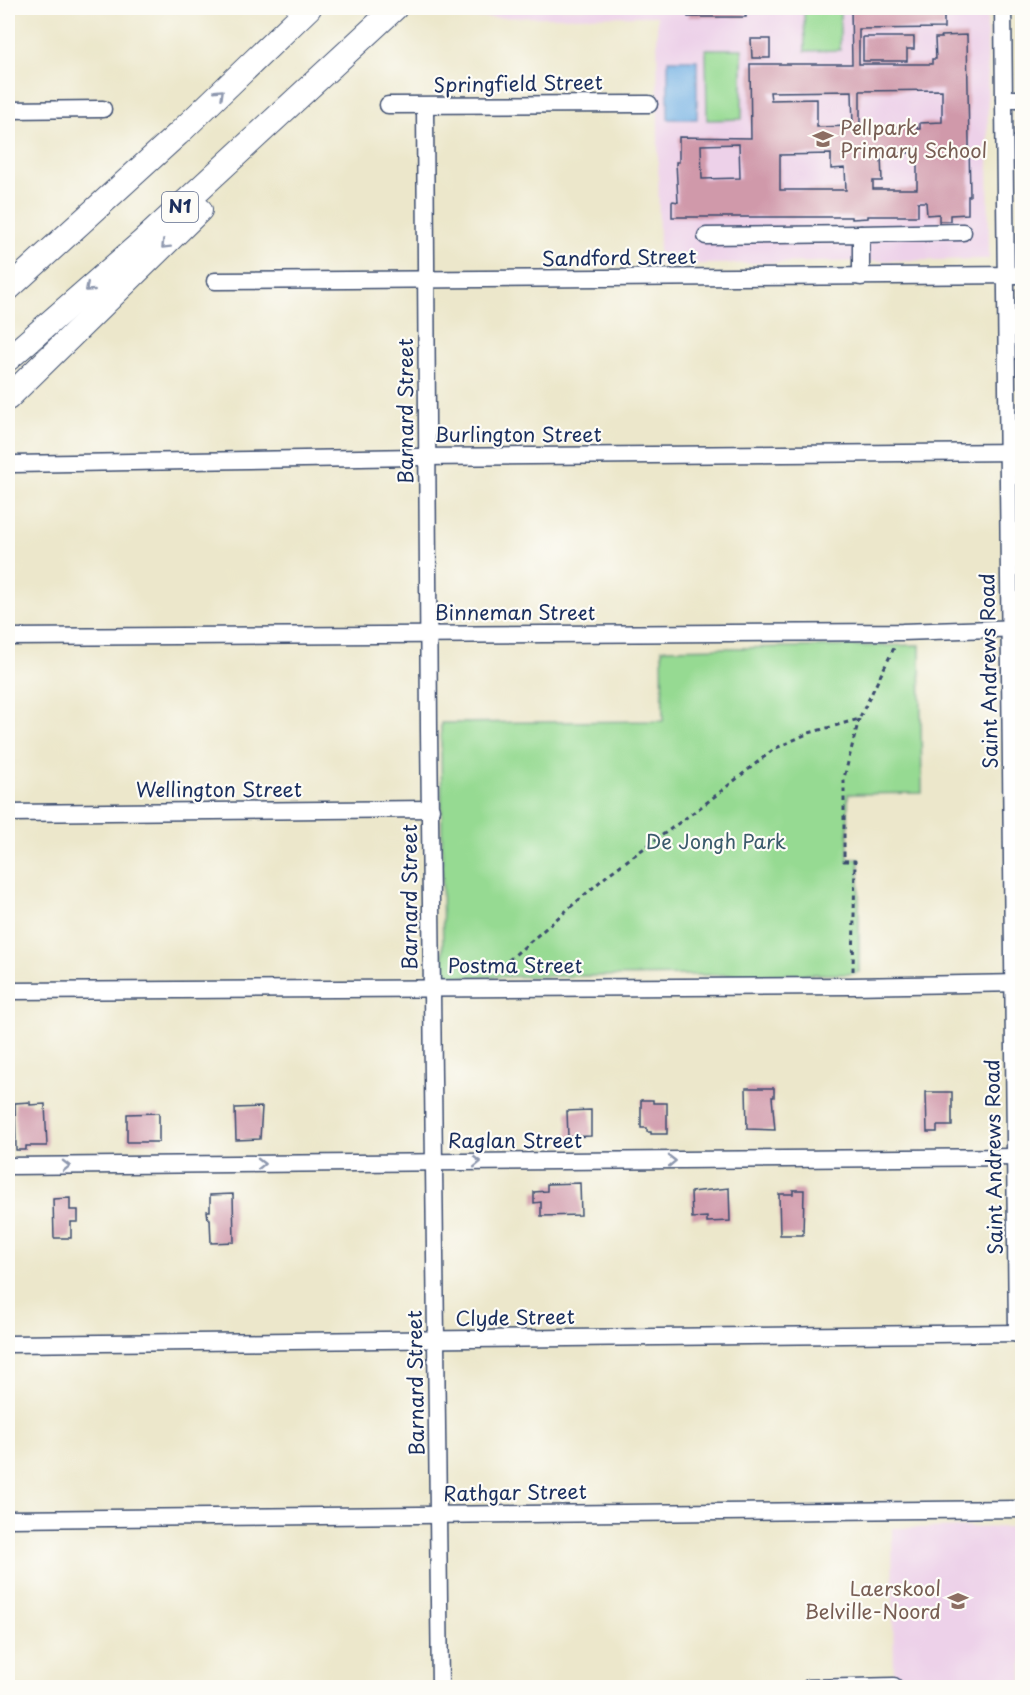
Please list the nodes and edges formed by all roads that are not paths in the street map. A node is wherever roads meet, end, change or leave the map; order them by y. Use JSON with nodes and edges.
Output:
{"nodes":[{"id":1,"x":309,"y":8,"type":"edge"},
{"id":2,"x":395,"y":8,"type":"edge"},
{"id":3,"x":1003,"y":8,"type":"edge"},
{"id":4,"x":350,"y":51,"type":"junction"},
{"id":5,"x":1004,"y":99,"type":"junction"},
{"id":6,"x":1023,"y":99,"type":"edge"},
{"id":7,"x":649,"y":104,"type":"dead end"},
{"id":8,"x":388,"y":105,"type":"dead end"},
{"id":9,"x":425,"y":106,"type":"junction"},
{"id":10,"x":103,"y":109,"type":"dead end"},
{"id":11,"x":8,"y":110,"type":"edge"},
{"id":12,"x":178,"y":134,"type":"junction"},
{"id":13,"x":963,"y":232,"type":"dead end"},
{"id":14,"x":861,"y":234,"type":"junction"},
{"id":15,"x":706,"y":236,"type":"dead end"},
{"id":16,"x":8,"y":267,"type":"edge"},
{"id":17,"x":1014,"y":275,"type":"edge"},
{"id":18,"x":861,"y":277,"type":"junction"},
{"id":19,"x":215,"y":281,"type":"dead end"},
{"id":20,"x":427,"y":281,"type":"junction"},
{"id":21,"x":8,"y":289,"type":"edge"},
{"id":22,"x":8,"y":359,"type":"edge"},
{"id":23,"x":8,"y":398,"type":"edge"},
{"id":24,"x":1015,"y":452,"type":"edge"},
{"id":25,"x":428,"y":457,"type":"junction"},
{"id":26,"x":14,"y":464,"type":"dead end"},
{"id":27,"x":1016,"y":628,"type":"edge"},
{"id":28,"x":429,"y":634,"type":"junction"},
{"id":29,"x":8,"y":637,"type":"edge"},
{"id":30,"x":1017,"y":806,"type":"edge"},
{"id":31,"x":431,"y":809,"type":"junction"},
{"id":32,"x":8,"y":813,"type":"edge"},
{"id":33,"x":1018,"y":983,"type":"edge"},
{"id":34,"x":432,"y":988,"type":"junction"},
{"id":35,"x":8,"y":991,"type":"edge"},
{"id":36,"x":1019,"y":1157,"type":"edge"},
{"id":37,"x":435,"y":1162,"type":"junction"},
{"id":38,"x":8,"y":1166,"type":"edge"},
{"id":39,"x":1020,"y":1334,"type":"edge"},
{"id":40,"x":437,"y":1340,"type":"junction"},
{"id":41,"x":8,"y":1344,"type":"edge"},
{"id":42,"x":1023,"y":1509,"type":"edge"},
{"id":43,"x":438,"y":1515,"type":"junction"},
{"id":44,"x":8,"y":1519,"type":"edge"},
{"id":45,"x":894,"y":1686,"type":"edge"},
{"id":46,"x":440,"y":1688,"type":"edge"},
{"id":47,"x":809,"y":1688,"type":"edge"}],
"edges":[{"from":12,"to":1,"type":"highway","one_way":true},
{"from":2,"to":4,"type":"highway","number":"N1"},
{"from":3,"to":5,"type":"street","name":"Saint Andrews Road"},
{"from":4,"to":22,"type":"highway","number":"N1","one_way":true},
{"from":4,"to":23,"type":"highway","one_way":true},
{"from":5,"to":6,"type":"street"},
{"from":5,"to":17,"type":"street","name":"Saint Andrews Road"},
{"from":7,"to":9,"type":"street","name":"Springfield Street"},
{"from":8,"to":9,"type":"street","name":"Springfield Street"},
{"from":9,"to":20,"type":"street","name":"Barnard Street"},
{"from":10,"to":11,"type":"street"},
{"from":12,"to":16,"type":"highway"},
{"from":12,"to":21,"type":"highway"},
{"from":13,"to":14,"type":"street"},
{"from":14,"to":15,"type":"street"},
{"from":14,"to":18,"type":"street"},
{"from":17,"to":18,"type":"street","name":"Sandford Street"},
{"from":17,"to":24,"type":"street","name":"Saint Andrews Road"},
{"from":18,"to":20,"type":"street","name":"Sandford Street"},
{"from":19,"to":20,"type":"street","name":"Sandford Street"},
{"from":20,"to":25,"type":"street","name":"Barnard Street"},
{"from":24,"to":25,"type":"street","name":"Burlington Street"},
{"from":24,"to":27,"type":"street","name":"Saint Andrews Road"},
{"from":25,"to":26,"type":"street","name":"Burlington Street"},
{"from":25,"to":28,"type":"street","name":"Barnard Street"},
{"from":27,"to":28,"type":"street","name":"Binneman Street"},
{"from":27,"to":30,"type":"street","name":"Saint Andrews Road"},
{"from":28,"to":29,"type":"street","name":"Binneman Street"},
{"from":28,"to":31,"type":"street","name":"Barnard Street"},
{"from":30,"to":33,"type":"street","name":"Saint Andrews Road"},
{"from":31,"to":32,"type":"street","name":"Wellington Street"},
{"from":31,"to":34,"type":"street","name":"Barnard Street"},
{"from":33,"to":34,"type":"street","name":"Postma Street"},
{"from":33,"to":36,"type":"street","name":"Saint Andrews Road"},
{"from":34,"to":35,"type":"street","name":"Postma Street"},
{"from":34,"to":37,"type":"street","name":"Barnard Street"},
{"from":37,"to":36,"type":"street","name":"Raglan Street","one_way":true},
{"from":36,"to":39,"type":"street","name":"Saint Andrews Road"},
{"from":38,"to":37,"type":"street","name":"Raglan Street","one_way":true},
{"from":37,"to":40,"type":"street","name":"Barnard Street"},
{"from":39,"to":40,"type":"street","name":"Clyde Street"},
{"from":40,"to":41,"type":"street","name":"Clyde Street"},
{"from":40,"to":43,"type":"street","name":"Barnard Street"},
{"from":42,"to":43,"type":"street","name":"Rathgar Street"},
{"from":43,"to":44,"type":"street","name":"Rathgar Street"},
{"from":43,"to":46,"type":"street","name":"Barnard Street"},
{"from":45,"to":47,"type":"street"}]}
